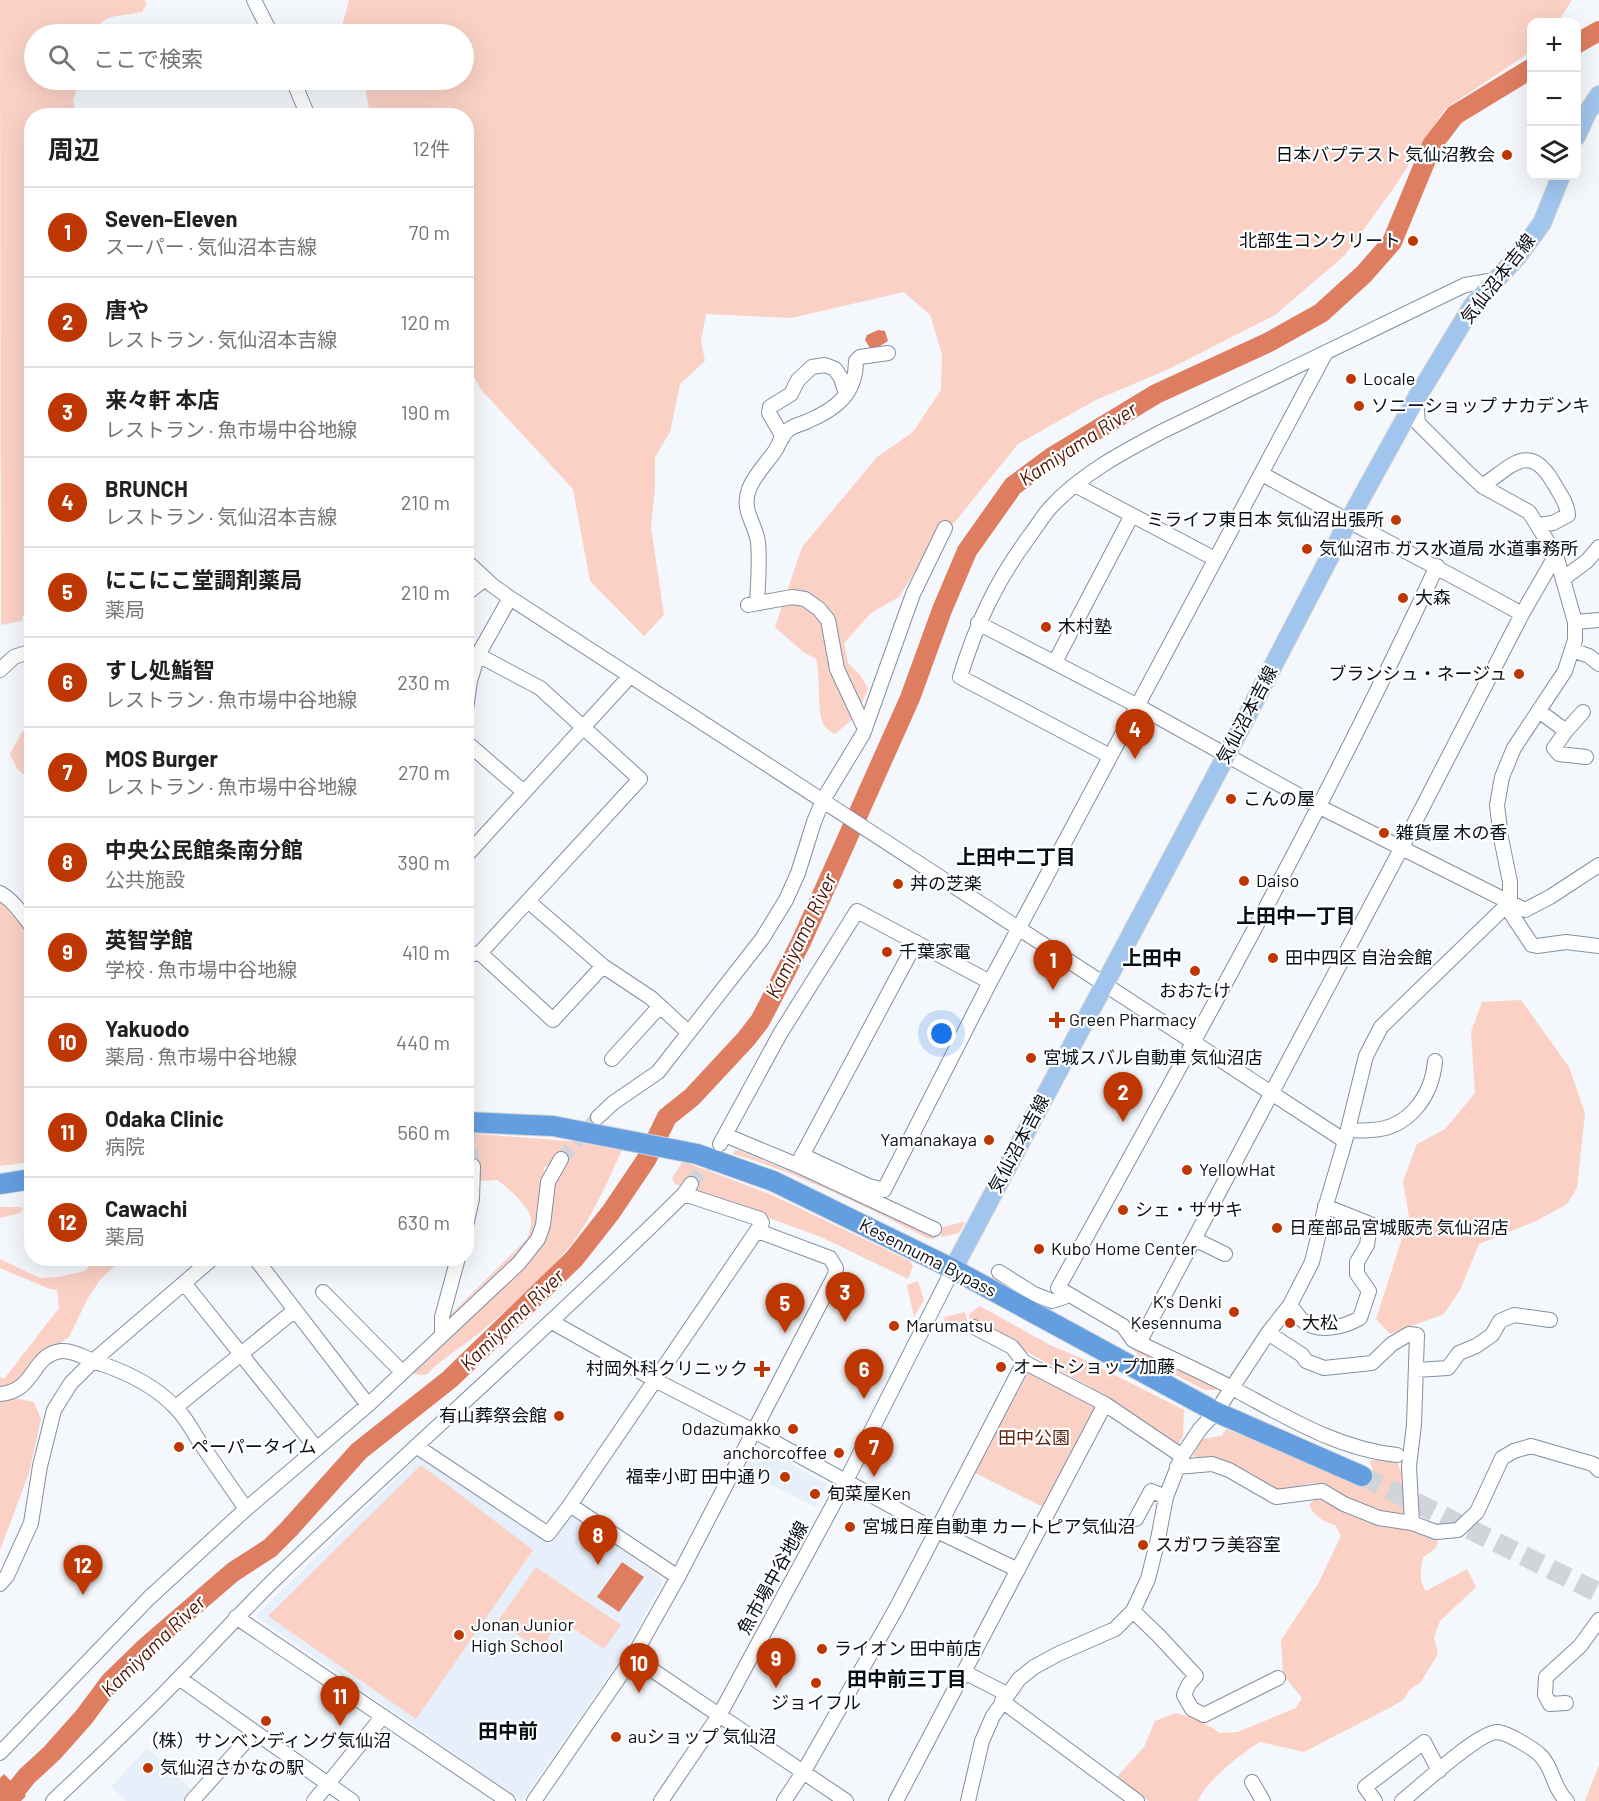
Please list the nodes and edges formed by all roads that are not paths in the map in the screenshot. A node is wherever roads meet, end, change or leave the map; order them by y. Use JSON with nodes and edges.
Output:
{"nodes":[{"id":1,"x":254,"y":0,"type":"edge"},
{"id":2,"x":266,"y":24,"type":"edge"},
{"id":3,"x":297,"y":90,"type":"edge"},
{"id":4,"x":1599,"y":95,"type":"edge"},
{"id":5,"x":305,"y":108,"type":"edge"},
{"id":6,"x":1581,"y":126,"type":"edge"},
{"id":7,"x":1559,"y":180,"type":"edge"},
{"id":8,"x":1495,"y":280,"type":"junction"},
{"id":9,"x":888,"y":352,"type":"dead end"},
{"id":10,"x":1325,"y":354,"type":"junction"},
{"id":11,"x":846,"y":394,"type":"junction"},
{"id":12,"x":1416,"y":399,"type":"junction"},
{"id":13,"x":783,"y":437,"type":"junction"},
{"id":14,"x":1262,"y":474,"type":"junction"},
{"id":15,"x":1075,"y":485,"type":"junction"},
{"id":16,"x":1482,"y":486,"type":"junction"},
{"id":17,"x":1132,"y":515,"type":"junction"},
{"id":18,"x":1348,"y":522,"type":"junction"},
{"id":19,"x":1537,"y":525,"type":"junction"},
{"id":20,"x":945,"y":528,"type":"dead end"},
{"id":21,"x":1599,"y":547,"type":"edge"},
{"id":22,"x":1556,"y":555,"type":"junction"},
{"id":23,"x":1215,"y":559,"type":"junction"},
{"id":24,"x":1437,"y":566,"type":"junction"},
{"id":25,"x":474,"y":569,"type":"edge"},
{"id":26,"x":1564,"y":578,"type":"junction"},
{"id":27,"x":485,"y":579,"type":"junction"},
{"id":28,"x":474,"y":588,"type":"edge"},
{"id":29,"x":510,"y":598,"type":"junction"},
{"id":30,"x":1522,"y":614,"type":"junction"},
{"id":31,"x":1599,"y":620,"type":"edge"},
{"id":32,"x":1575,"y":622,"type":"junction"},
{"id":33,"x":978,"y":623,"type":"junction"},
{"id":34,"x":1572,"y":650,"type":"junction"},
{"id":35,"x":24,"y":654,"type":"edge"},
{"id":36,"x":478,"y":654,"type":"junction"},
{"id":37,"x":1054,"y":662,"type":"junction"},
{"id":38,"x":1599,"y":664,"type":"edge"},
{"id":39,"x":474,"y":668,"type":"edge"},
{"id":40,"x":0,"y":670,"type":"edge"},
{"id":41,"x":630,"y":676,"type":"junction"},
{"id":42,"x":1138,"y":706,"type":"junction"},
{"id":43,"x":1539,"y":711,"type":"junction"},
{"id":44,"x":1583,"y":712,"type":"dead end"},
{"id":45,"x":583,"y":727,"type":"junction"},
{"id":46,"x":865,"y":729,"type":"junction"},
{"id":47,"x":1566,"y":731,"type":"junction"},
{"id":48,"x":474,"y":749,"type":"edge"},
{"id":49,"x":1110,"y":756,"type":"junction"},
{"id":50,"x":1226,"y":756,"type":"junction"},
{"id":51,"x":1586,"y":757,"type":"dead end"},
{"id":52,"x":524,"y":792,"type":"junction"},
{"id":53,"x":826,"y":802,"type":"junction"},
{"id":54,"x":1318,"y":806,"type":"junction"},
{"id":55,"x":474,"y":847,"type":"edge"},
{"id":56,"x":1402,"y":847,"type":"junction"},
{"id":57,"x":1599,"y":866,"type":"edge"},
{"id":58,"x":0,"y":893,"type":"edge"},
{"id":59,"x":528,"y":901,"type":"junction"},
{"id":60,"x":1508,"y":904,"type":"junction"},
{"id":61,"x":24,"y":915,"type":"edge"},
{"id":62,"x":1019,"y":927,"type":"junction"},
{"id":63,"x":916,"y":942,"type":"junction"},
{"id":64,"x":1599,"y":946,"type":"edge"},
{"id":65,"x":474,"y":953,"type":"edge"},
{"id":66,"x":474,"y":955,"type":"edge"},
{"id":67,"x":603,"y":966,"type":"junction"},
{"id":68,"x":990,"y":982,"type":"junction"},
{"id":69,"x":1104,"y":985,"type":"junction"},
{"id":70,"x":660,"y":1006,"type":"junction"},
{"id":71,"x":688,"y":1032,"type":"junction"},
{"id":72,"x":1194,"y":1041,"type":"junction"},
{"id":73,"x":612,"y":1059,"type":"dead end"},
{"id":74,"x":1435,"y":1061,"type":"dead end"},
{"id":75,"x":1272,"y":1093,"type":"junction"},
{"id":76,"x":598,"y":1117,"type":"tunnel mouth"},
{"id":77,"x":474,"y":1122,"type":"edge"},
{"id":78,"x":1347,"y":1136,"type":"junction"},
{"id":79,"x":561,"y":1159,"type":"tunnel mouth"},
{"id":80,"x":800,"y":1160,"type":"junction"},
{"id":81,"x":24,"y":1180,"type":"edge"},
{"id":82,"x":0,"y":1184,"type":"edge"},
{"id":83,"x":1325,"y":1206,"type":"junction"},
{"id":84,"x":934,"y":1229,"type":"dead end"},
{"id":85,"x":758,"y":1231,"type":"junction"},
{"id":86,"x":1194,"y":1239,"type":"junction"},
{"id":87,"x":1225,"y":1254,"type":"dead end"},
{"id":88,"x":204,"y":1266,"type":"edge"},
{"id":89,"x":261,"y":1266,"type":"edge"},
{"id":90,"x":456,"y":1266,"type":"edge"},
{"id":91,"x":953,"y":1269,"type":"junction"},
{"id":92,"x":999,"y":1272,"type":"dead end"},
{"id":93,"x":184,"y":1283,"type":"junction"},
{"id":94,"x":323,"y":1292,"type":"dead end"},
{"id":95,"x":1070,"y":1295,"type":"junction"},
{"id":96,"x":1290,"y":1305,"type":"junction"},
{"id":97,"x":295,"y":1310,"type":"junction"},
{"id":98,"x":1550,"y":1320,"type":"dead end"},
{"id":99,"x":552,"y":1322,"type":"junction"},
{"id":100,"x":974,"y":1326,"type":"dead end"},
{"id":101,"x":1268,"y":1333,"type":"junction"},
{"id":102,"x":442,"y":1334,"type":"junction"},
{"id":103,"x":1139,"y":1343,"type":"junction"},
{"id":104,"x":242,"y":1354,"type":"junction"},
{"id":105,"x":93,"y":1361,"type":"junction"},
{"id":106,"x":1024,"y":1362,"type":"junction"},
{"id":107,"x":1416,"y":1370,"type":"junction"},
{"id":108,"x":402,"y":1372,"type":"junction"},
{"id":109,"x":655,"y":1380,"type":"junction"},
{"id":110,"x":1232,"y":1388,"type":"junction"},
{"id":111,"x":0,"y":1394,"type":"edge"},
{"id":112,"x":1105,"y":1404,"type":"junction"},
{"id":113,"x":368,"y":1405,"type":"junction"},
{"id":114,"x":176,"y":1407,"type":"junction"},
{"id":115,"x":1216,"y":1412,"type":"junction"},
{"id":116,"x":754,"y":1431,"type":"junction"},
{"id":117,"x":416,"y":1446,"type":"junction"},
{"id":118,"x":317,"y":1449,"type":"junction"},
{"id":119,"x":1397,"y":1455,"type":"dead end"},
{"id":120,"x":1179,"y":1461,"type":"junction"},
{"id":121,"x":1599,"y":1470,"type":"edge"},
{"id":122,"x":1362,"y":1476,"type":"tunnel mouth"},
{"id":123,"x":846,"y":1481,"type":"junction"},
{"id":124,"x":1166,"y":1497,"type":"junction"},
{"id":125,"x":570,"y":1505,"type":"junction"},
{"id":126,"x":246,"y":1509,"type":"junction"},
{"id":127,"x":1136,"y":1519,"type":"dead end"},
{"id":128,"x":1412,"y":1524,"type":"junction"},
{"id":129,"x":935,"y":1530,"type":"junction"},
{"id":130,"x":1018,"y":1570,"type":"junction"},
{"id":131,"x":678,"y":1578,"type":"junction"},
{"id":132,"x":0,"y":1584,"type":"edge"},
{"id":133,"x":1133,"y":1611,"type":"junction"},
{"id":134,"x":236,"y":1617,"type":"junction"},
{"id":135,"x":1599,"y":1620,"type":"edge"},
{"id":136,"x":1599,"y":1640,"type":"edge"},
{"id":137,"x":1584,"y":1641,"type":"junction"},
{"id":138,"x":633,"y":1657,"type":"junction"},
{"id":139,"x":964,"y":1672,"type":"junction"},
{"id":140,"x":179,"y":1678,"type":"junction"},
{"id":141,"x":1278,"y":1678,"type":"dead end"},
{"id":142,"x":1005,"y":1698,"type":"junction"},
{"id":143,"x":1566,"y":1703,"type":"dead end"},
{"id":144,"x":720,"y":1714,"type":"junction"},
{"id":145,"x":383,"y":1716,"type":"junction"},
{"id":146,"x":254,"y":1732,"type":"junction"},
{"id":147,"x":0,"y":1753,"type":"edge"},
{"id":148,"x":804,"y":1771,"type":"junction"},
{"id":149,"x":1439,"y":1771,"type":"junction"},
{"id":150,"x":1251,"y":1782,"type":"dead end"},
{"id":151,"x":327,"y":1784,"type":"junction"},
{"id":152,"x":53,"y":1801,"type":"edge"},
{"id":153,"x":192,"y":1801,"type":"edge"},
{"id":154,"x":314,"y":1801,"type":"edge"},
{"id":155,"x":352,"y":1801,"type":"edge"},
{"id":156,"x":508,"y":1801,"type":"edge"},
{"id":157,"x":534,"y":1801,"type":"edge"},
{"id":158,"x":661,"y":1801,"type":"edge"},
{"id":159,"x":784,"y":1801,"type":"edge"},
{"id":160,"x":846,"y":1801,"type":"edge"},
{"id":161,"x":896,"y":1801,"type":"edge"},
{"id":162,"x":968,"y":1801,"type":"edge"},
{"id":163,"x":1137,"y":1801,"type":"edge"},
{"id":164,"x":1263,"y":1801,"type":"edge"},
{"id":165,"x":1375,"y":1801,"type":"edge"},
{"id":166,"x":1402,"y":1801,"type":"edge"},
{"id":167,"x":1567,"y":1801,"type":"edge"}],
"edges":[{"from":1,"to":2,"type":"street"},
{"from":3,"to":5,"type":"street"},
{"from":4,"to":6,"type":"main road"},
{"from":7,"to":8,"type":"main road","name":"気仙沼本吉線"},
{"from":8,"to":10,"type":"street"},
{"from":8,"to":12,"type":"main road","name":"気仙沼本吉線"},
{"from":9,"to":11,"type":"street"},
{"from":10,"to":14,"type":"street"},
{"from":10,"to":15,"type":"street"},
{"from":11,"to":13,"type":"street"},
{"from":11,"to":13,"type":"street"},
{"from":12,"to":16,"type":"street"},
{"from":12,"to":18,"type":"main road","name":"気仙沼本吉線"},
{"from":13,"to":46,"type":"street"},
{"from":14,"to":18,"type":"street"},
{"from":14,"to":23,"type":"street"},
{"from":15,"to":17,"type":"street"},
{"from":15,"to":33,"type":"street"},
{"from":16,"to":19,"type":"street"},
{"from":16,"to":19,"type":"street"},
{"from":17,"to":23,"type":"street"},
{"from":17,"to":37,"type":"street"},
{"from":18,"to":24,"type":"street"},
{"from":18,"to":50,"type":"main road","name":"気仙沼本吉線"},
{"from":19,"to":22,"type":"street"},
{"from":20,"to":46,"type":"street"},
{"from":21,"to":26,"type":"street"},
{"from":22,"to":26,"type":"street"},
{"from":22,"to":30,"type":"street"},
{"from":23,"to":42,"type":"street"},
{"from":24,"to":30,"type":"street"},
{"from":24,"to":54,"type":"street"},
{"from":25,"to":27,"type":"street"},
{"from":26,"to":32,"type":"street"},
{"from":27,"to":28,"type":"street"},
{"from":27,"to":29,"type":"street"},
{"from":29,"to":36,"type":"street"},
{"from":29,"to":41,"type":"street"},
{"from":30,"to":56,"type":"street"},
{"from":31,"to":32,"type":"street"},
{"from":32,"to":34,"type":"street"},
{"from":33,"to":37,"type":"street"},
{"from":33,"to":49,"type":"street"},
{"from":34,"to":38,"type":"street"},
{"from":34,"to":43,"type":"street"},
{"from":35,"to":40,"type":"street"},
{"from":36,"to":39,"type":"street"},
{"from":36,"to":45,"type":"street"},
{"from":37,"to":42,"type":"street"},
{"from":41,"to":45,"type":"street"},
{"from":41,"to":53,"type":"street"},
{"from":42,"to":49,"type":"street"},
{"from":42,"to":50,"type":"street"},
{"from":43,"to":47,"type":"street"},
{"from":43,"to":60,"type":"street"},
{"from":44,"to":47,"type":"street"},
{"from":45,"to":52,"type":"street"},
{"from":45,"to":59,"type":"street"},
{"from":46,"to":53,"type":"street"},
{"from":47,"to":51,"type":"street"},
{"from":48,"to":52,"type":"street"},
{"from":49,"to":62,"type":"street"},
{"from":50,"to":54,"type":"street"},
{"from":50,"to":69,"type":"main road","name":"気仙沼本吉線"},
{"from":52,"to":55,"type":"street"},
{"from":53,"to":62,"type":"street"},
{"from":53,"to":71,"type":"street"},
{"from":54,"to":56,"type":"street"},
{"from":54,"to":72,"type":"street"},
{"from":56,"to":60,"type":"street"},
{"from":56,"to":75,"type":"street"},
{"from":57,"to":60,"type":"street"},
{"from":58,"to":61,"type":"street"},
{"from":59,"to":65,"type":"street"},
{"from":59,"to":67,"type":"street"},
{"from":60,"to":64,"type":"street"},
{"from":60,"to":78,"type":"street"},
{"from":62,"to":68,"type":"street"},
{"from":62,"to":69,"type":"street"},
{"from":63,"to":68,"type":"street"},
{"from":63,"to":80,"type":"street"},
{"from":63,"to":80,"type":"street"},
{"from":66,"to":67,"type":"street"},
{"from":67,"to":70,"type":"street"},
{"from":68,"to":80,"type":"street"},
{"from":69,"to":72,"type":"street"},
{"from":69,"to":91,"type":"main road","name":"気仙沼本吉線"},
{"from":70,"to":71,"type":"street"},
{"from":70,"to":73,"type":"street"},
{"from":71,"to":76,"type":"street"},
{"from":72,"to":75,"type":"street"},
{"from":72,"to":95,"type":"street"},
{"from":74,"to":78,"type":"street"},
{"from":75,"to":78,"type":"street"},
{"from":75,"to":86,"type":"street"},
{"from":77,"to":91,"type":"highway","name":"Kesennuma Bypass"},
{"from":78,"to":83,"type":"street"},
{"from":79,"to":102,"type":"street"},
{"from":80,"to":84,"type":"street"},
{"from":81,"to":82,"type":"highway"},
{"from":83,"to":96,"type":"street"},
{"from":83,"to":96,"type":"street"},
{"from":85,"to":99,"type":"street"},
{"from":85,"to":109,"type":"street"},
{"from":85,"to":116,"type":"street"},
{"from":86,"to":87,"type":"street"},
{"from":86,"to":103,"type":"street"},
{"from":88,"to":93,"type":"street"},
{"from":89,"to":97,"type":"street"},
{"from":90,"to":102,"type":"street"},
{"from":91,"to":115,"type":"highway","name":"Kesennuma Bypass"},
{"from":91,"to":123,"type":"street","name":"魚市場中谷地線"},
{"from":92,"to":95,"type":"street"},
{"from":93,"to":104,"type":"street"},
{"from":93,"to":105,"type":"street"},
{"from":94,"to":108,"type":"street"},
{"from":95,"to":103,"type":"street"},
{"from":96,"to":101,"type":"street"},
{"from":97,"to":104,"type":"street"},
{"from":97,"to":113,"type":"street"},
{"from":98,"to":107,"type":"street"},
{"from":99,"to":109,"type":"street"},
{"from":99,"to":117,"type":"street"},
{"from":100,"to":106,"type":"street"},
{"from":101,"to":107,"type":"street"},
{"from":101,"to":110,"type":"street"},
{"from":102,"to":108,"type":"street"},
{"from":103,"to":110,"type":"street"},
{"from":104,"to":114,"type":"street"},
{"from":104,"to":118,"type":"street"},
{"from":105,"to":111,"type":"street"},
{"from":105,"to":114,"type":"street"},
{"from":105,"to":132,"type":"street"},
{"from":106,"to":112,"type":"street"},
{"from":106,"to":129,"type":"street"},
{"from":107,"to":128,"type":"street"},
{"from":108,"to":113,"type":"street"},
{"from":109,"to":116,"type":"street"},
{"from":109,"to":125,"type":"street"},
{"from":110,"to":115,"type":"street"},
{"from":110,"to":119,"type":"street"},
{"from":112,"to":120,"type":"street"},
{"from":112,"to":130,"type":"street"},
{"from":113,"to":118,"type":"street"},
{"from":114,"to":126,"type":"street"},
{"from":115,"to":120,"type":"street"},
{"from":115,"to":122,"type":"highway","name":"Kesennuma Bypass"},
{"from":116,"to":123,"type":"street"},
{"from":116,"to":131,"type":"street"},
{"from":117,"to":125,"type":"street"},
{"from":117,"to":134,"type":"street"},
{"from":118,"to":126,"type":"street"},
{"from":120,"to":124,"type":"street"},
{"from":120,"to":128,"type":"street"},
{"from":121,"to":128,"type":"street"},
{"from":123,"to":129,"type":"street"},
{"from":123,"to":144,"type":"street","name":"魚市場中谷地線"},
{"from":124,"to":127,"type":"street"},
{"from":124,"to":133,"type":"street"},
{"from":125,"to":131,"type":"street"},
{"from":126,"to":147,"type":"street"},
{"from":129,"to":130,"type":"street"},
{"from":129,"to":148,"type":"street"},
{"from":130,"to":139,"type":"street"},
{"from":131,"to":138,"type":"street"},
{"from":133,"to":141,"type":"street"},
{"from":133,"to":142,"type":"street"},
{"from":134,"to":140,"type":"street"},
{"from":134,"to":145,"type":"street"},
{"from":135,"to":137,"type":"street"},
{"from":136,"to":137,"type":"street"},
{"from":137,"to":143,"type":"street"},
{"from":138,"to":144,"type":"street"},
{"from":138,"to":157,"type":"street"},
{"from":139,"to":142,"type":"street"},
{"from":139,"to":161,"type":"street"},
{"from":140,"to":146,"type":"street"},
{"from":140,"to":152,"type":"street"},
{"from":142,"to":162,"type":"street"},
{"from":142,"to":163,"type":"street"},
{"from":144,"to":148,"type":"street"},
{"from":144,"to":158,"type":"street","name":"魚市場中谷地線"},
{"from":145,"to":151,"type":"street"},
{"from":145,"to":156,"type":"street"},
{"from":146,"to":151,"type":"street"},
{"from":146,"to":153,"type":"street"},
{"from":148,"to":159,"type":"street"},
{"from":148,"to":160,"type":"street"},
{"from":149,"to":165,"type":"street"},
{"from":149,"to":166,"type":"street"},
{"from":149,"to":167,"type":"street"},
{"from":150,"to":164,"type":"street"},
{"from":151,"to":154,"type":"street"},
{"from":151,"to":155,"type":"street"}]}
